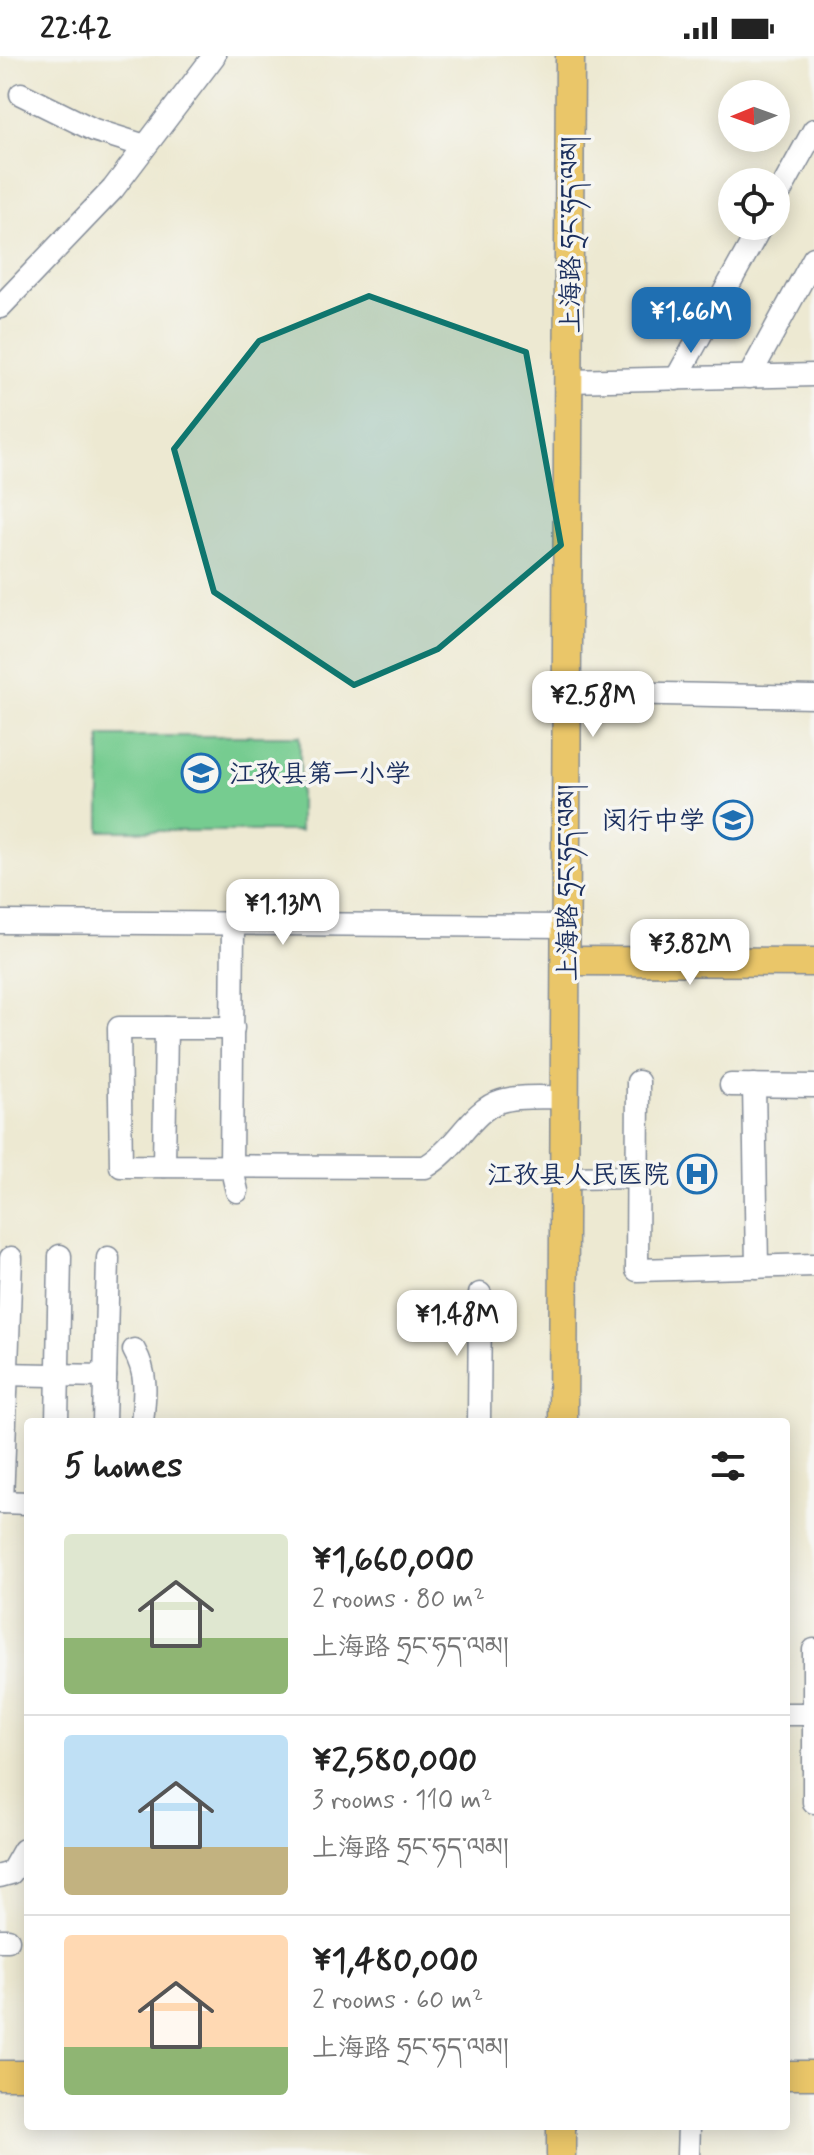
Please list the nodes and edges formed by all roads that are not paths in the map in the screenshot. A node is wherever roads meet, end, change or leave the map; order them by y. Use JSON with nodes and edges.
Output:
{"nodes":[{"id":1,"x":214,"y":56,"type":"edge"},
{"id":2,"x":570,"y":56,"type":"edge"},
{"id":3,"x":21,"y":94,"type":"dead end"},
{"id":4,"x":814,"y":130,"type":"edge"},
{"id":5,"x":145,"y":146,"type":"junction"},
{"id":6,"x":790,"y":174,"type":"edge"},
{"id":7,"x":753,"y":240,"type":"edge"},
{"id":8,"x":814,"y":258,"type":"edge"},
{"id":9,"x":805,"y":291,"type":"edge"},
{"id":10,"x":0,"y":307,"type":"edge"},
{"id":11,"x":814,"y":375,"type":"edge"},
{"id":12,"x":749,"y":377,"type":"junction"},
{"id":13,"x":676,"y":379,"type":"junction"},
{"id":14,"x":569,"y":381,"type":"junction"},
{"id":15,"x":568,"y":692,"type":"junction"},
{"id":16,"x":814,"y":697,"type":"edge"},
{"id":17,"x":0,"y":922,"type":"edge"},
{"id":18,"x":233,"y":924,"type":"junction"},
{"id":19,"x":567,"y":926,"type":"junction"},
{"id":20,"x":566,"y":961,"type":"junction"},
{"id":21,"x":814,"y":962,"type":"edge"},
{"id":22,"x":166,"y":1028,"type":"junction"},
{"id":23,"x":233,"y":1028,"type":"junction"},
{"id":24,"x":638,"y":1082,"type":"dead end"},
{"id":25,"x":731,"y":1085,"type":"dead end"},
{"id":26,"x":754,"y":1085,"type":"junction"},
{"id":27,"x":814,"y":1086,"type":"edge"},
{"id":28,"x":565,"y":1097,"type":"junction"},
{"id":29,"x":164,"y":1166,"type":"junction"},
{"id":30,"x":231,"y":1166,"type":"junction"},
{"id":31,"x":637,"y":1177,"type":"junction"},
{"id":32,"x":565,"y":1178,"type":"junction"},
{"id":33,"x":237,"y":1191,"type":"dead end"},
{"id":34,"x":60,"y":1256,"type":"dead end"},
{"id":35,"x":11,"y":1258,"type":"dead end"},
{"id":36,"x":108,"y":1258,"type":"dead end"},
{"id":37,"x":814,"y":1265,"type":"edge"},
{"id":38,"x":757,"y":1267,"type":"junction"},
{"id":39,"x":480,"y":1294,"type":"dead end"},
{"id":40,"x":134,"y":1350,"type":"dead end"},
{"id":41,"x":4,"y":1374,"type":"edge"},
{"id":42,"x":58,"y":1376,"type":"junction"},
{"id":43,"x":105,"y":1376,"type":"junction"},
{"id":44,"x":57,"y":1418,"type":"edge"},
{"id":45,"x":104,"y":1418,"type":"edge"},
{"id":46,"x":142,"y":1418,"type":"edge"},
{"id":47,"x":479,"y":1418,"type":"edge"},
{"id":48,"x":563,"y":1418,"type":"edge"},
{"id":49,"x":1,"y":1502,"type":"edge"},
{"id":50,"x":24,"y":1503,"type":"edge"},
{"id":51,"x":814,"y":1650,"type":"edge"},
{"id":52,"x":814,"y":1668,"type":"edge"},
{"id":53,"x":790,"y":1714,"type":"edge"},
{"id":54,"x":813,"y":1714,"type":"edge"},
{"id":55,"x":814,"y":1732,"type":"edge"},
{"id":56,"x":813,"y":1792,"type":"edge"},
{"id":57,"x":24,"y":1850,"type":"dead end"},
{"id":58,"x":0,"y":1876,"type":"edge"},
{"id":59,"x":0,"y":2075,"type":"edge"},
{"id":60,"x":24,"y":2075,"type":"edge"},
{"id":61,"x":790,"y":2075,"type":"edge"},
{"id":62,"x":814,"y":2075,"type":"edge"},
{"id":63,"x":561,"y":2130,"type":"edge"},
{"id":64,"x":689,"y":2130,"type":"edge"},
{"id":65,"x":561,"y":2155,"type":"edge"},
{"id":66,"x":688,"y":2155,"type":"edge"}],
"edges":[{"from":1,"to":5,"type":"street"},
{"from":2,"to":14,"type":"main road","name":"上海路 ཧྲང་ཧད་ལམ།"},
{"from":3,"to":5,"type":"street"},
{"from":4,"to":6,"type":"street"},
{"from":5,"to":10,"type":"street"},
{"from":7,"to":13,"type":"street"},
{"from":8,"to":9,"type":"street"},
{"from":9,"to":12,"type":"street"},
{"from":11,"to":12,"type":"street"},
{"from":12,"to":13,"type":"street"},
{"from":13,"to":14,"type":"street"},
{"from":14,"to":15,"type":"main road","name":"上海路 ཧྲང་ཧད་ལམ།"},
{"from":15,"to":16,"type":"street"},
{"from":15,"to":19,"type":"main road","name":"上海路 ཧྲང་ཧད་ལམ།"},
{"from":17,"to":18,"type":"street"},
{"from":18,"to":19,"type":"street"},
{"from":18,"to":23,"type":"street"},
{"from":19,"to":20,"type":"main road","name":"上海路 ཧྲང་ཧད་ལམ།"},
{"from":20,"to":21,"type":"main road"},
{"from":20,"to":28,"type":"main road","name":"上海路 ཧྲང་ཧད་ལམ།"},
{"from":22,"to":23,"type":"street"},
{"from":22,"to":29,"type":"street"},
{"from":22,"to":29,"type":"street"},
{"from":23,"to":30,"type":"street"},
{"from":24,"to":31,"type":"street"},
{"from":25,"to":26,"type":"street"},
{"from":26,"to":27,"type":"street"},
{"from":26,"to":38,"type":"street"},
{"from":28,"to":30,"type":"street"},
{"from":28,"to":32,"type":"main road","name":"上海路 ཧྲང་ཧད་ལམ།"},
{"from":29,"to":30,"type":"street"},
{"from":30,"to":33,"type":"street"},
{"from":31,"to":32,"type":"street"},
{"from":31,"to":38,"type":"street"},
{"from":32,"to":48,"type":"main road","name":"上海路 ཧྲང་ཧད་ལམ།"},
{"from":34,"to":42,"type":"street"},
{"from":35,"to":41,"type":"street"},
{"from":36,"to":43,"type":"street"},
{"from":37,"to":38,"type":"street"},
{"from":39,"to":47,"type":"street"},
{"from":40,"to":46,"type":"street"},
{"from":41,"to":42,"type":"street"},
{"from":41,"to":49,"type":"street"},
{"from":42,"to":43,"type":"street"},
{"from":42,"to":44,"type":"street"},
{"from":43,"to":45,"type":"street"},
{"from":49,"to":50,"type":"street"},
{"from":51,"to":52,"type":"street"},
{"from":52,"to":54,"type":"street"},
{"from":53,"to":54,"type":"street"},
{"from":54,"to":55,"type":"street"},
{"from":55,"to":56,"type":"street"},
{"from":57,"to":58,"type":"street"},
{"from":59,"to":60,"type":"main road"},
{"from":61,"to":62,"type":"main road"},
{"from":63,"to":65,"type":"main road"},
{"from":64,"to":66,"type":"street"}]}
